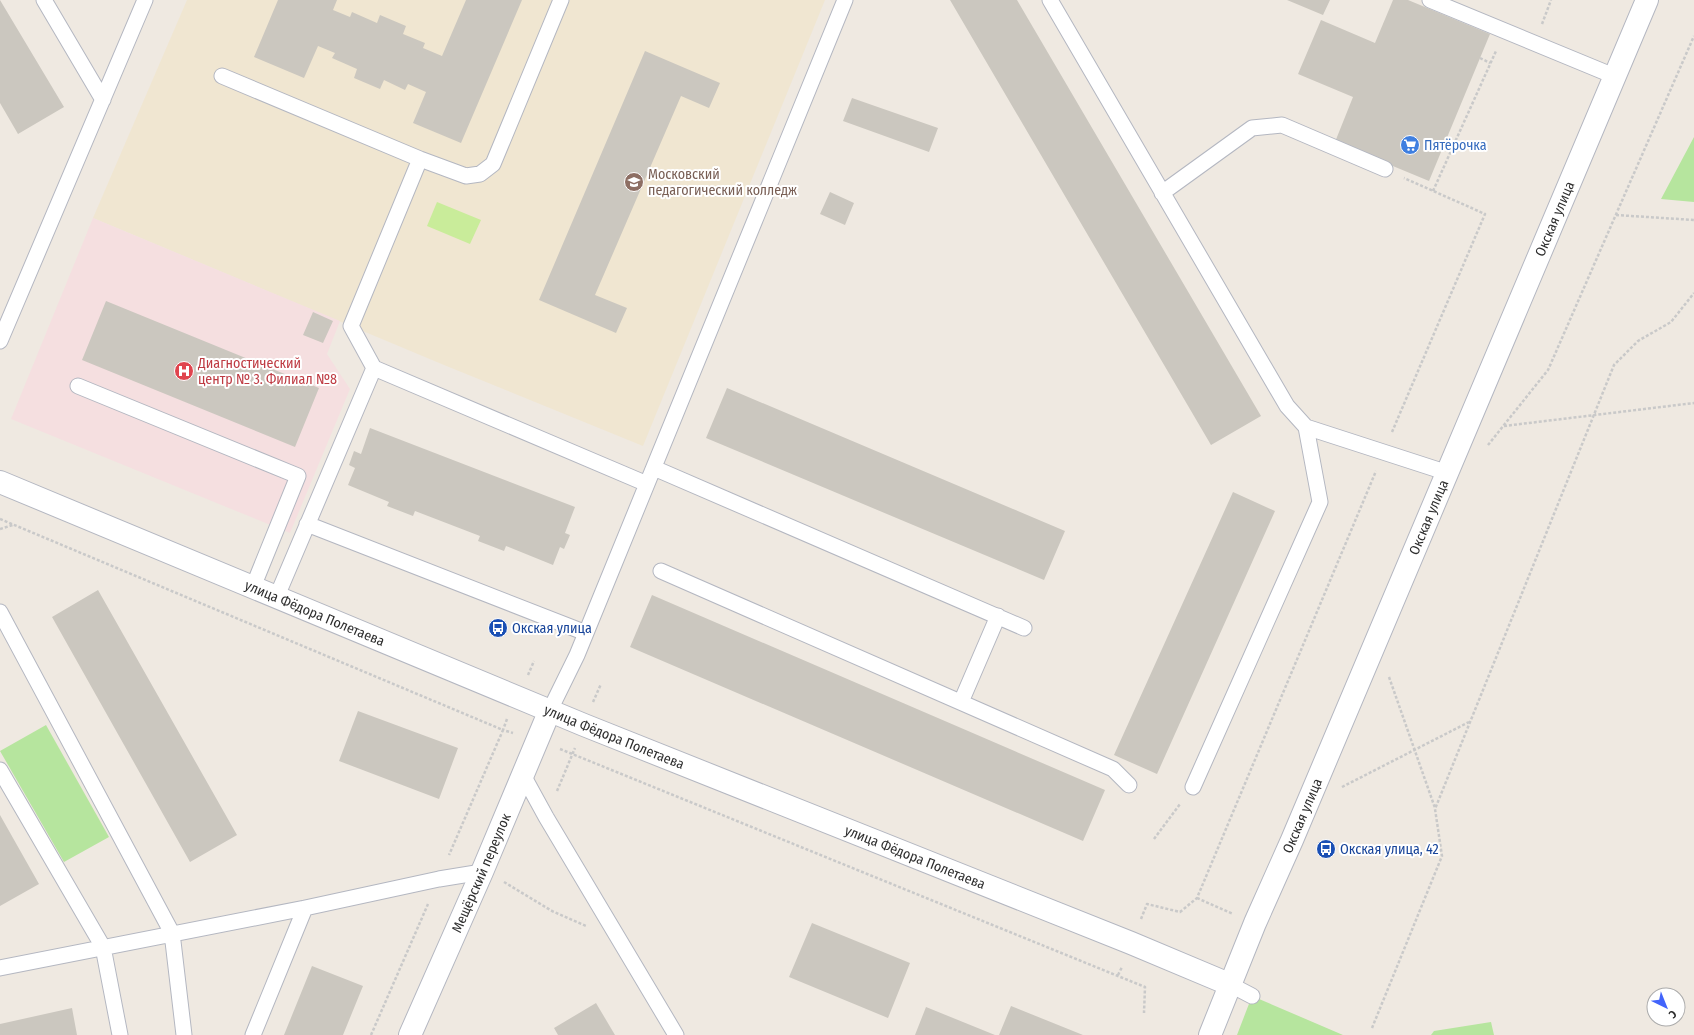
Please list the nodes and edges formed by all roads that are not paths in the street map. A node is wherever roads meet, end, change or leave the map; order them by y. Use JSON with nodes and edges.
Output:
{"nodes":[{"id":1,"x":44,"y":0,"type":"edge"},
{"id":2,"x":145,"y":0,"type":"edge"},
{"id":3,"x":561,"y":0,"type":"edge"},
{"id":4,"x":846,"y":0,"type":"edge"},
{"id":5,"x":1050,"y":0,"type":"edge"},
{"id":6,"x":1430,"y":0,"type":"edge"},
{"id":7,"x":1648,"y":0,"type":"edge"},
{"id":8,"x":222,"y":76,"type":"dead end"},
{"id":9,"x":1614,"y":76,"type":"junction"},
{"id":10,"x":103,"y":100,"type":"junction"},
{"id":11,"x":420,"y":159,"type":"junction"},
{"id":12,"x":1385,"y":169,"type":"road end"},
{"id":13,"x":1162,"y":193,"type":"junction"},
{"id":14,"x":0,"y":307,"type":"edge"},
{"id":15,"x":8,"y":321,"type":"junction"},
{"id":16,"x":0,"y":341,"type":"edge"},
{"id":17,"x":374,"y":368,"type":"junction"},
{"id":18,"x":78,"y":386,"type":"dead end"},
{"id":19,"x":1306,"y":426,"type":"junction"},
{"id":20,"x":654,"y":468,"type":"junction"},
{"id":21,"x":1448,"y":473,"type":"junction"},
{"id":22,"x":0,"y":482,"type":"edge"},
{"id":23,"x":647,"y":484,"type":"junction"},
{"id":24,"x":307,"y":524,"type":"junction"},
{"id":25,"x":661,"y":571,"type":"dead end"},
{"id":26,"x":253,"y":587,"type":"junction"},
{"id":27,"x":277,"y":596,"type":"junction"},
{"id":28,"x":0,"y":612,"type":"edge"},
{"id":29,"x":998,"y":616,"type":"junction"},
{"id":30,"x":1024,"y":628,"type":"dead end"},
{"id":31,"x":586,"y":633,"type":"junction"},
{"id":32,"x":961,"y":702,"type":"junction"},
{"id":33,"x":550,"y":710,"type":"junction"},
{"id":34,"x":0,"y":770,"type":"edge"},
{"id":35,"x":523,"y":775,"type":"junction"},
{"id":36,"x":1129,"y":785,"type":"dead end"},
{"id":37,"x":1194,"y":787,"type":"road end"},
{"id":38,"x":482,"y":872,"type":"junction"},
{"id":39,"x":306,"y":908,"type":"junction"},
{"id":40,"x":172,"y":933,"type":"junction"},
{"id":41,"x":103,"y":947,"type":"junction"},
{"id":42,"x":0,"y":968,"type":"edge"},
{"id":43,"x":1231,"y":985,"type":"junction"},
{"id":44,"x":1252,"y":996,"type":"dead end"},
{"id":45,"x":120,"y":1035,"type":"edge"},
{"id":46,"x":184,"y":1035,"type":"edge"},
{"id":47,"x":253,"y":1035,"type":"edge"},
{"id":48,"x":410,"y":1035,"type":"edge"},
{"id":49,"x":676,"y":1035,"type":"edge"},
{"id":50,"x":1210,"y":1035,"type":"edge"}],
"edges":[{"from":1,"to":10,"type":"lane"},
{"from":2,"to":10,"type":"lane"},
{"from":3,"to":11,"type":"lane"},
{"from":4,"to":20,"type":"lane"},
{"from":5,"to":13,"type":"lane"},
{"from":6,"to":9,"type":"lane"},
{"from":7,"to":9,"type":"main road","name":"Окская улица"},
{"from":8,"to":11,"type":"lane"},
{"from":9,"to":21,"type":"main road","name":"Окская улица"},
{"from":10,"to":15,"type":"lane"},
{"from":11,"to":17,"type":"lane"},
{"from":12,"to":13,"type":"lane"},
{"from":13,"to":19,"type":"lane"},
{"from":14,"to":15,"type":"lane"},
{"from":15,"to":16,"type":"lane"},
{"from":17,"to":23,"type":"lane"},
{"from":17,"to":24,"type":"lane"},
{"from":18,"to":26,"type":"lane"},
{"from":19,"to":21,"type":"lane"},
{"from":19,"to":37,"type":"lane"},
{"from":20,"to":23,"type":"lane"},
{"from":20,"to":29,"type":"lane"},
{"from":21,"to":43,"type":"main road","name":"Окская улица"},
{"from":22,"to":26,"type":"main road","name":"улица Фёдора Полетаева"},
{"from":23,"to":31,"type":"lane"},
{"from":24,"to":27,"type":"lane"},
{"from":24,"to":31,"type":"lane"},
{"from":25,"to":32,"type":"lane"},
{"from":26,"to":27,"type":"main road","name":"улица Фёдора Полетаева"},
{"from":27,"to":33,"type":"main road","name":"улица Фёдора Полетаева"},
{"from":28,"to":40,"type":"lane"},
{"from":29,"to":30,"type":"lane"},
{"from":29,"to":32,"type":"lane"},
{"from":31,"to":33,"type":"lane"},
{"from":32,"to":36,"type":"lane"},
{"from":33,"to":35,"type":"main road","name":"Мещёрский переулок"},
{"from":33,"to":43,"type":"main road","name":"улица Фёдора Полетаева"},
{"from":34,"to":41,"type":"lane"},
{"from":35,"to":38,"type":"main road","name":"Мещёрский переулок"},
{"from":35,"to":49,"type":"lane"},
{"from":38,"to":39,"type":"lane"},
{"from":38,"to":48,"type":"main road","name":"Мещёрский переулок"},
{"from":39,"to":40,"type":"lane"},
{"from":39,"to":47,"type":"lane"},
{"from":40,"to":41,"type":"lane"},
{"from":40,"to":46,"type":"lane"},
{"from":41,"to":42,"type":"lane"},
{"from":41,"to":45,"type":"lane"},
{"from":43,"to":44,"type":"lane"},
{"from":43,"to":50,"type":"main road","name":"Окская улица"}]}
